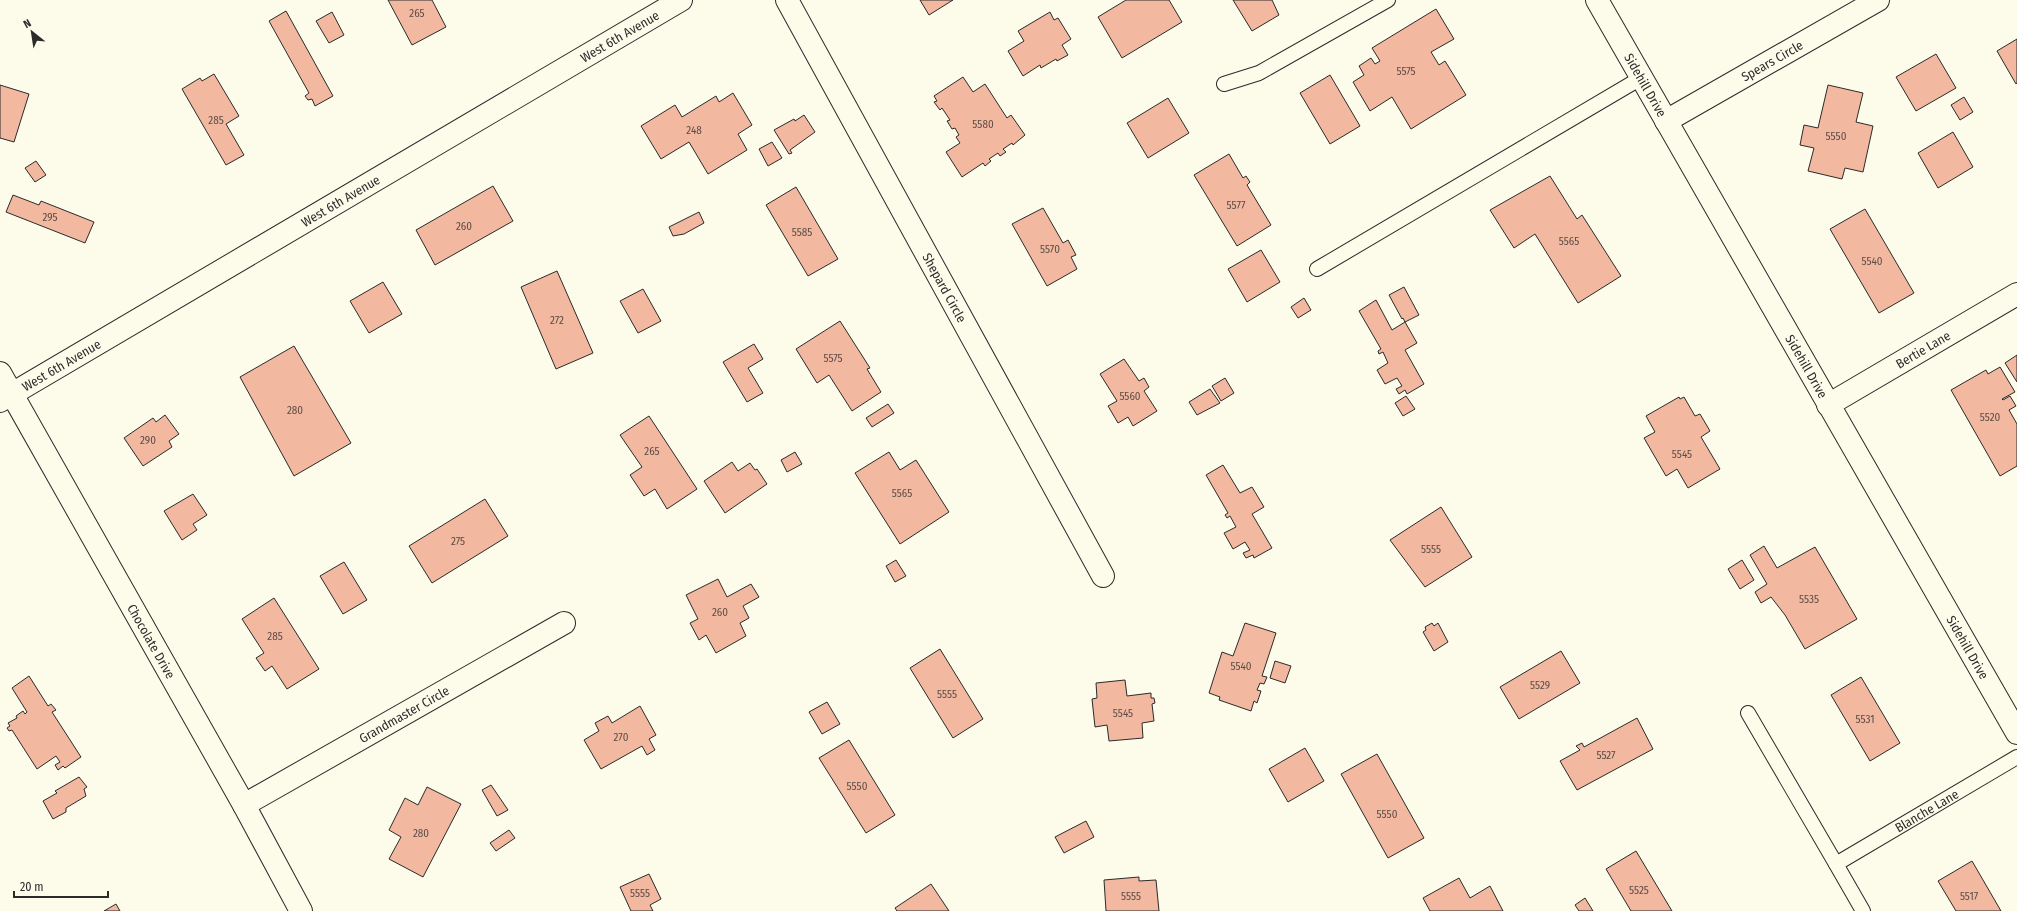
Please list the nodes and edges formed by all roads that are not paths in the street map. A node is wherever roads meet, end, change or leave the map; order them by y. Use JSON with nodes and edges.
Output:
{"nodes":[{"id":1,"x":681,"y":0,"type":"edge"},
{"id":2,"x":787,"y":0,"type":"edge"},
{"id":3,"x":1388,"y":0,"type":"edge"},
{"id":4,"x":1597,"y":0,"type":"edge"},
{"id":5,"x":1878,"y":0,"type":"edge"},
{"id":6,"x":1641,"y":78,"type":"junction"},
{"id":7,"x":1224,"y":84,"type":"dead end"},
{"id":8,"x":1666,"y":121,"type":"junction"},
{"id":9,"x":1317,"y":269,"type":"dead end"},
{"id":10,"x":2017,"y":294,"type":"edge"},
{"id":11,"x":0,"y":373,"type":"edge"},
{"id":12,"x":6,"y":397,"type":"edge"},
{"id":13,"x":1828,"y":405,"type":"junction"},
{"id":14,"x":1103,"y":576,"type":"dead end"},
{"id":15,"x":564,"y":623,"type":"dead end"},
{"id":16,"x":1748,"y":713,"type":"dead end"},
{"id":17,"x":2017,"y":733,"type":"edge"},
{"id":18,"x":2017,"y":757,"type":"edge"},
{"id":19,"x":244,"y":804,"type":"junction"},
{"id":20,"x":1836,"y":864,"type":"junction"},
{"id":21,"x":301,"y":911,"type":"edge"},
{"id":22,"x":1863,"y":911,"type":"edge"}],
"edges":[{"from":1,"to":12,"type":"street","name":"West 6th Avenue"},
{"from":2,"to":14,"type":"street","name":"Shepard Circle"},
{"from":3,"to":7,"type":"lane"},
{"from":4,"to":6,"type":"street","name":"Sidehill Drive"},
{"from":5,"to":8,"type":"street","name":"Spears Circle"},
{"from":6,"to":8,"type":"street","name":"Sidehill Drive"},
{"from":6,"to":9,"type":"lane"},
{"from":8,"to":13,"type":"street","name":"Sidehill Drive"},
{"from":10,"to":13,"type":"street","name":"Bertie Lane"},
{"from":11,"to":12,"type":"street","name":"Chocolate Drive"},
{"from":12,"to":19,"type":"street","name":"Chocolate Drive"},
{"from":13,"to":17,"type":"street","name":"Sidehill Drive"},
{"from":15,"to":19,"type":"street","name":"Grandmaster Circle"},
{"from":16,"to":20,"type":"lane"},
{"from":18,"to":20,"type":"lane","name":"Blanche Lane"},
{"from":19,"to":21,"type":"street","name":"Chocolate Drive"},
{"from":20,"to":22,"type":"lane"}]}
